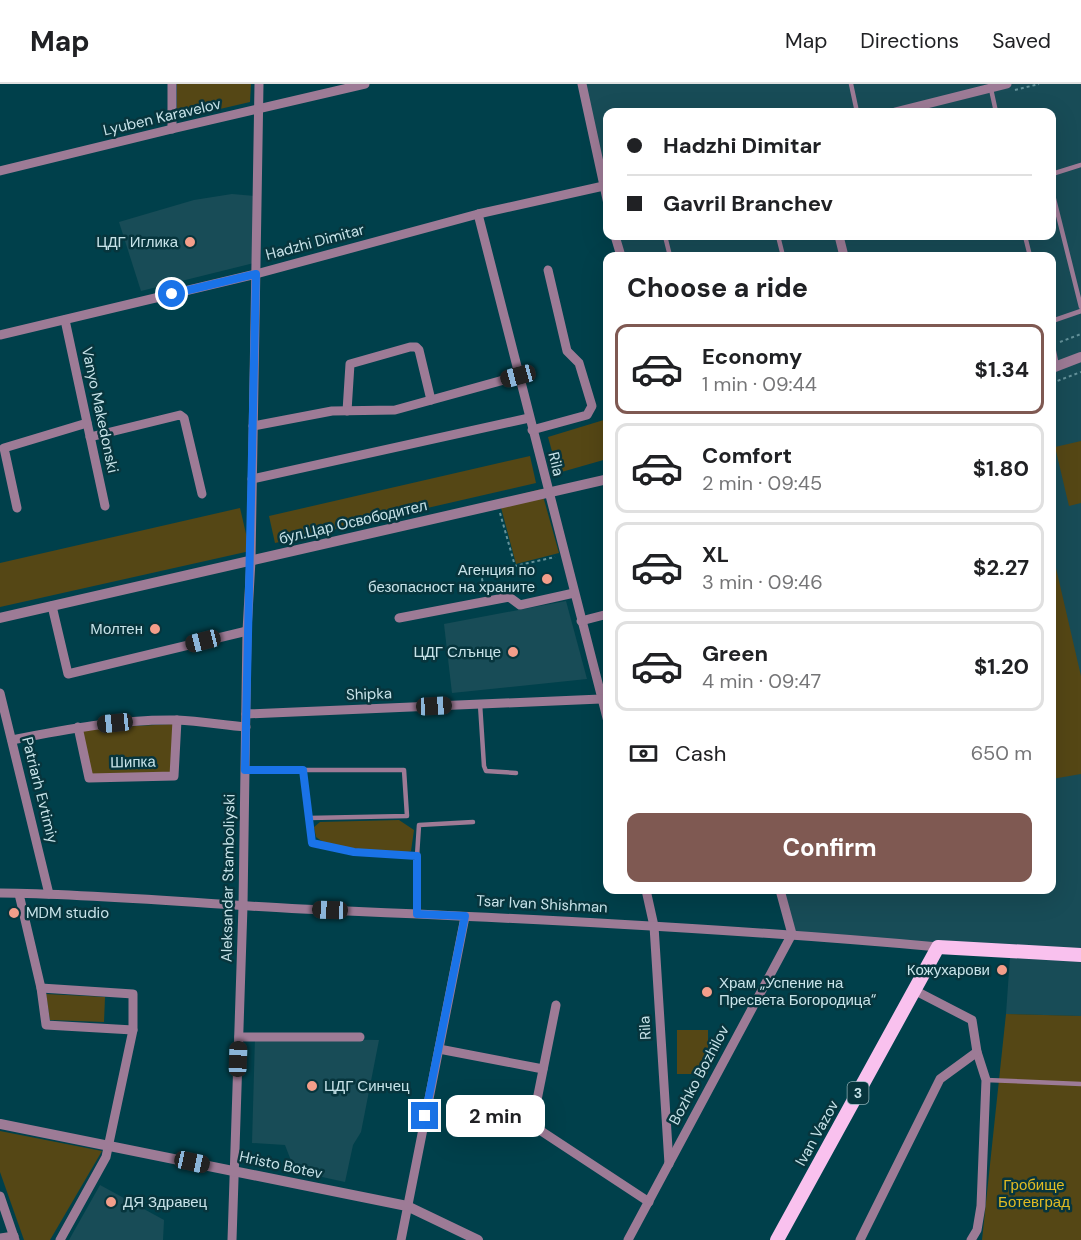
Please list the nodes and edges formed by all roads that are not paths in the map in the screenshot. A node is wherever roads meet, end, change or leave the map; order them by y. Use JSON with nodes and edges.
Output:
{"nodes":[{"id":1,"x":172,"y":84,"type":"edge"},
{"id":2,"x":259,"y":84,"type":"edge"},
{"id":3,"x":366,"y":84,"type":"edge"},
{"id":4,"x":582,"y":84,"type":"edge"},
{"id":5,"x":850,"y":84,"type":"edge"},
{"id":6,"x":1007,"y":84,"type":"edge"},
{"id":7,"x":991,"y":88,"type":"junction"},
{"id":8,"x":855,"y":108,"type":"edge"},
{"id":9,"x":911,"y":108,"type":"edge"},
{"id":10,"x":995,"y":108,"type":"edge"},
{"id":11,"x":259,"y":110,"type":"junction"},
{"id":12,"x":172,"y":129,"type":"junction"},
{"id":13,"x":1081,"y":165,"type":"edge"},
{"id":14,"x":0,"y":171,"type":"edge"},
{"id":15,"x":1056,"y":173,"type":"edge"},
{"id":16,"x":603,"y":177,"type":"edge"},
{"id":17,"x":603,"y":186,"type":"edge"},
{"id":18,"x":1056,"y":207,"type":"edge"},
{"id":19,"x":478,"y":214,"type":"junction"},
{"id":20,"x":548,"y":270,"type":"dead end"},
{"id":21,"x":256,"y":274,"type":"junction"},
{"id":22,"x":1081,"y":309,"type":"edge"},
{"id":23,"x":1056,"y":319,"type":"edge"},
{"id":24,"x":65,"y":320,"type":"junction"},
{"id":25,"x":0,"y":335,"type":"edge"},
{"id":26,"x":1081,"y":357,"type":"edge"},
{"id":27,"x":1056,"y":366,"type":"edge"},
{"id":28,"x":518,"y":376,"type":"junction"},
{"id":29,"x":431,"y":400,"type":"junction"},
{"id":30,"x":347,"y":411,"type":"junction"},
{"id":31,"x":529,"y":418,"type":"junction"},
{"id":32,"x":87,"y":423,"type":"junction"},
{"id":33,"x":253,"y":426,"type":"junction"},
{"id":34,"x":532,"y":430,"type":"junction"},
{"id":35,"x":90,"y":437,"type":"junction"},
{"id":36,"x":2,"y":448,"type":"edge"},
{"id":37,"x":252,"y":479,"type":"junction"},
{"id":38,"x":603,"y":480,"type":"edge"},
{"id":39,"x":548,"y":493,"type":"junction"},
{"id":40,"x":202,"y":494,"type":"dead end"},
{"id":41,"x":105,"y":506,"type":"dead end"},
{"id":42,"x":17,"y":508,"type":"dead end"},
{"id":43,"x":251,"y":560,"type":"junction"},
{"id":44,"x":574,"y":593,"type":"junction"},
{"id":45,"x":52,"y":606,"type":"junction"},
{"id":46,"x":603,"y":615,"type":"edge"},
{"id":47,"x":0,"y":618,"type":"edge"},
{"id":48,"x":399,"y":618,"type":"dead end"},
{"id":49,"x":581,"y":621,"type":"junction"},
{"id":50,"x":248,"y":631,"type":"junction"},
{"id":51,"x":0,"y":693,"type":"edge"},
{"id":52,"x":602,"y":699,"type":"junction"},
{"id":53,"x":603,"y":703,"type":"edge"},
{"id":54,"x":480,"y":704,"type":"junction"},
{"id":55,"x":246,"y":714,"type":"junction"},
{"id":56,"x":177,"y":720,"type":"junction"},
{"id":57,"x":78,"y":727,"type":"junction"},
{"id":58,"x":246,"y":727,"type":"junction"},
{"id":59,"x":12,"y":740,"type":"junction"},
{"id":60,"x":245,"y":770,"type":"junction"},
{"id":61,"x":303,"y":770,"type":"junction"},
{"id":62,"x":516,"y":773,"type":"dead end"},
{"id":63,"x":407,"y":816,"type":"junction"},
{"id":64,"x":309,"y":818,"type":"junction"},
{"id":65,"x":473,"y":822,"type":"dead end"},
{"id":66,"x":419,"y":825,"type":"junction"},
{"id":67,"x":417,"y":856,"type":"junction"},
{"id":68,"x":0,"y":893,"type":"edge"},
{"id":69,"x":19,"y":894,"type":"junction"},
{"id":70,"x":50,"y":894,"type":"junction"},
{"id":71,"x":647,"y":894,"type":"edge"},
{"id":72,"x":781,"y":894,"type":"edge"},
{"id":73,"x":243,"y":906,"type":"junction"},
{"id":74,"x":417,"y":914,"type":"junction"},
{"id":75,"x":465,"y":916,"type":"junction"},
{"id":76,"x":654,"y":926,"type":"junction"},
{"id":77,"x":792,"y":934,"type":"junction"},
{"id":78,"x":938,"y":947,"type":"junction"},
{"id":79,"x":1081,"y":955,"type":"edge"},
{"id":80,"x":41,"y":988,"type":"junction"},
{"id":81,"x":914,"y":990,"type":"junction"},
{"id":82,"x":556,"y":1005,"type":"dead end"},
{"id":83,"x":133,"y":1030,"type":"junction"},
{"id":84,"x":239,"y":1037,"type":"junction"},
{"id":85,"x":360,"y":1037,"type":"dead end"},
{"id":86,"x":439,"y":1049,"type":"junction"},
{"id":87,"x":977,"y":1052,"type":"junction"},
{"id":88,"x":543,"y":1069,"type":"junction"},
{"id":89,"x":986,"y":1080,"type":"junction"},
{"id":90,"x":1081,"y":1084,"type":"edge"},
{"id":91,"x":0,"y":1124,"type":"edge"},
{"id":92,"x":108,"y":1144,"type":"junction"},
{"id":93,"x":669,"y":1164,"type":"junction"},
{"id":94,"x":234,"y":1171,"type":"junction"},
{"id":95,"x":0,"y":1196,"type":"edge"},
{"id":96,"x":649,"y":1202,"type":"junction"},
{"id":97,"x":407,"y":1206,"type":"junction"},
{"id":98,"x":0,"y":1238,"type":"edge"},
{"id":99,"x":14,"y":1238,"type":"edge"},
{"id":100,"x":60,"y":1240,"type":"edge"},
{"id":101,"x":232,"y":1240,"type":"edge"},
{"id":102,"x":400,"y":1240,"type":"edge"},
{"id":103,"x":478,"y":1240,"type":"edge"},
{"id":104,"x":628,"y":1240,"type":"edge"},
{"id":105,"x":777,"y":1240,"type":"edge"},
{"id":106,"x":860,"y":1240,"type":"edge"},
{"id":107,"x":971,"y":1240,"type":"edge"}],
"edges":[{"from":1,"to":12,"type":"street"},
{"from":2,"to":11,"type":"street","name":"Aleksandar Stamboliyski"},
{"from":3,"to":11,"type":"street","name":"Lyuben Karavelov"},
{"from":4,"to":16,"type":"street"},
{"from":5,"to":8,"type":"lane"},
{"from":6,"to":7,"type":"street"},
{"from":7,"to":9,"type":"street"},
{"from":7,"to":10,"type":"lane"},
{"from":11,"to":12,"type":"street","name":"Lyuben Karavelov"},
{"from":11,"to":21,"type":"street","name":"Aleksandar Stamboliyski"},
{"from":12,"to":14,"type":"street","name":"Lyuben Karavelov"},
{"from":13,"to":15,"type":"lane"},
{"from":17,"to":19,"type":"street","name":"Hadzhi Dimitar"},
{"from":18,"to":22,"type":"lane"},
{"from":19,"to":21,"type":"street","name":"Hadzhi Dimitar"},
{"from":19,"to":28,"type":"street","name":"Rila"},
{"from":20,"to":34,"type":"street"},
{"from":21,"to":24,"type":"street","name":"Hadzhi Dimitar"},
{"from":21,"to":33,"type":"street","name":"Aleksandar Stamboliyski"},
{"from":22,"to":23,"type":"lane"},
{"from":24,"to":25,"type":"street","name":"Hadzhi Dimitar"},
{"from":24,"to":32,"type":"street","name":"Vanyo Makedonski"},
{"from":26,"to":27,"type":"street"},
{"from":28,"to":29,"type":"street"},
{"from":28,"to":31,"type":"street","name":"Rila"},
{"from":29,"to":30,"type":"street"},
{"from":29,"to":30,"type":"street"},
{"from":30,"to":33,"type":"street"},
{"from":31,"to":34,"type":"street","name":"Rila"},
{"from":31,"to":37,"type":"street"},
{"from":32,"to":35,"type":"street","name":"Vanyo Makedonski"},
{"from":32,"to":36,"type":"street"},
{"from":33,"to":37,"type":"street","name":"Aleksandar Stamboliyski"},
{"from":34,"to":39,"type":"street","name":"Rila"},
{"from":35,"to":40,"type":"street"},
{"from":35,"to":41,"type":"street","name":"Vanyo Makedonski"},
{"from":36,"to":42,"type":"street"},
{"from":37,"to":43,"type":"street","name":"Aleksandar Stamboliyski"},
{"from":38,"to":39,"type":"street","name":"бул.Цар Освободител"},
{"from":39,"to":43,"type":"street","name":"бул.Цар Освободител"},
{"from":39,"to":44,"type":"street","name":"Rila"},
{"from":43,"to":45,"type":"street","name":"бул.Цар Освободител"},
{"from":43,"to":50,"type":"street","name":"Aleksandar Stamboliyski"},
{"from":44,"to":48,"type":"street"},
{"from":44,"to":49,"type":"street","name":"Rila"},
{"from":45,"to":47,"type":"street","name":"бул.Цар Освободител"},
{"from":45,"to":50,"type":"street"},
{"from":46,"to":49,"type":"street"},
{"from":49,"to":52,"type":"street","name":"Rila"},
{"from":50,"to":55,"type":"street","name":"Aleksandar Stamboliyski"},
{"from":51,"to":59,"type":"street","name":"Patriarh Evtimiy"},
{"from":52,"to":53,"type":"street","name":"Rila"},
{"from":52,"to":54,"type":"street","name":"Shipka"},
{"from":54,"to":55,"type":"street","name":"Shipka"},
{"from":54,"to":62,"type":"lane"},
{"from":55,"to":58,"type":"street","name":"Aleksandar Stamboliyski"},
{"from":56,"to":57,"type":"street"},
{"from":56,"to":57,"type":"street","name":"Шипка"},
{"from":56,"to":58,"type":"street"},
{"from":57,"to":59,"type":"street"},
{"from":58,"to":60,"type":"street","name":"Aleksandar Stamboliyski"},
{"from":59,"to":70,"type":"street","name":"Patriarh Evtimiy"},
{"from":60,"to":61,"type":"lane"},
{"from":60,"to":73,"type":"street","name":"Aleksandar Stamboliyski"},
{"from":61,"to":63,"type":"lane"},
{"from":61,"to":64,"type":"lane"},
{"from":63,"to":64,"type":"lane"},
{"from":63,"to":66,"type":"lane"},
{"from":64,"to":67,"type":"lane"},
{"from":65,"to":66,"type":"lane"},
{"from":66,"to":67,"type":"lane"},
{"from":67,"to":74,"type":"lane"},
{"from":68,"to":69,"type":"street","name":"Tsar Ivan Shishman"},
{"from":69,"to":70,"type":"street","name":"Tsar Ivan Shishman"},
{"from":69,"to":80,"type":"street"},
{"from":70,"to":73,"type":"street","name":"Tsar Ivan Shishman"},
{"from":71,"to":76,"type":"street","name":"Rila"},
{"from":72,"to":77,"type":"street"},
{"from":73,"to":74,"type":"street","name":"Tsar Ivan Shishman"},
{"from":73,"to":84,"type":"street","name":"Aleksandar Stamboliyski"},
{"from":74,"to":75,"type":"street","name":"Tsar Ivan Shishman"},
{"from":75,"to":76,"type":"street","name":"Tsar Ivan Shishman"},
{"from":75,"to":86,"type":"street"},
{"from":76,"to":77,"type":"street","name":"Tsar Ivan Shishman"},
{"from":76,"to":93,"type":"street","name":"Rila"},
{"from":77,"to":78,"type":"street","name":"Tsar Ivan Shishman"},
{"from":77,"to":93,"type":"street","name":"Bozhko Bozhilov"},
{"from":78,"to":79,"type":"main road","name":"Tsar Ivan Shishman"},
{"from":78,"to":81,"type":"main road","name":"Ivan Vazov","number":"3"},
{"from":80,"to":83,"type":"street"},
{"from":80,"to":83,"type":"street"},
{"from":81,"to":87,"type":"street"},
{"from":81,"to":105,"type":"main road","name":"Ivan Vazov","number":"3"},
{"from":82,"to":88,"type":"street"},
{"from":83,"to":92,"type":"street"},
{"from":84,"to":85,"type":"street"},
{"from":84,"to":94,"type":"street","name":"Aleksandar Stamboliyski"},
{"from":86,"to":88,"type":"street"},
{"from":86,"to":97,"type":"street"},
{"from":87,"to":89,"type":"street"},
{"from":87,"to":106,"type":"street"},
{"from":88,"to":96,"type":"street"},
{"from":89,"to":90,"type":"lane"},
{"from":89,"to":107,"type":"street"},
{"from":91,"to":92,"type":"street","name":"Hristo Botev"},
{"from":92,"to":94,"type":"street","name":"Hristo Botev"},
{"from":92,"to":100,"type":"street"},
{"from":93,"to":96,"type":"street","name":"Bozhko Bozhilov"},
{"from":94,"to":97,"type":"street","name":"Hristo Botev"},
{"from":94,"to":101,"type":"street","name":"Aleksandar Stamboliyski"},
{"from":95,"to":99,"type":"street"},
{"from":96,"to":104,"type":"street","name":"Bozhko Bozhilov"},
{"from":97,"to":102,"type":"street"},
{"from":97,"to":103,"type":"street","name":"Hristo Botev"},
{"from":98,"to":99,"type":"street"}]}
